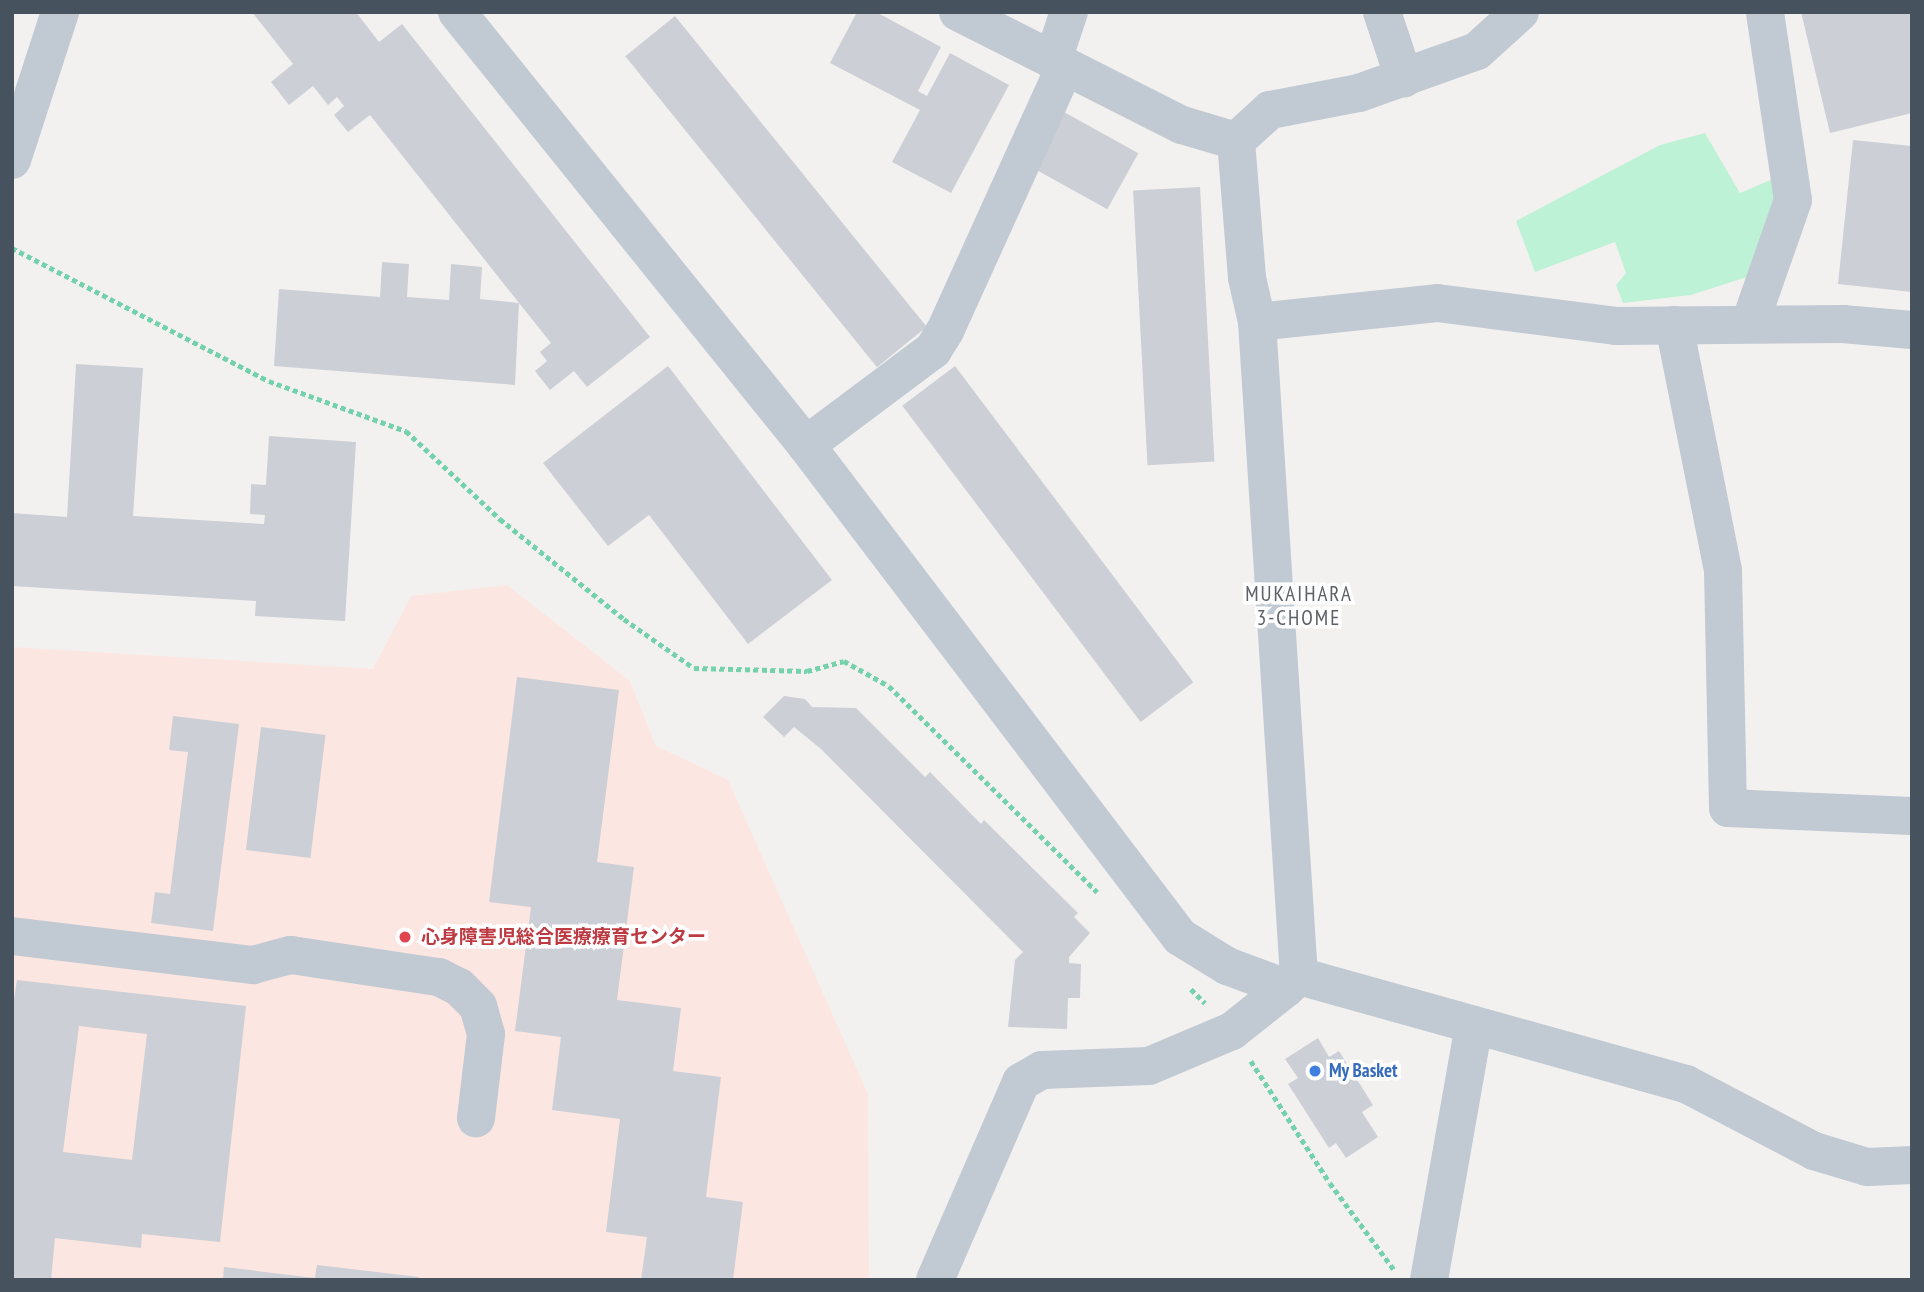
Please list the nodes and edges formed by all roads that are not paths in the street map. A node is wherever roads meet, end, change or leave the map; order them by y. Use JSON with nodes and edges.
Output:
{"nodes":[{"id":1,"x":60,"y":12,"type":"edge"},
{"id":2,"x":457,"y":12,"type":"edge"},
{"id":3,"x":958,"y":12,"type":"edge"},
{"id":4,"x":1069,"y":12,"type":"edge"},
{"id":5,"x":1382,"y":12,"type":"edge"},
{"id":6,"x":1520,"y":12,"type":"edge"},
{"id":7,"x":1765,"y":12,"type":"edge"},
{"id":8,"x":1059,"y":63,"type":"junction"},
{"id":9,"x":1404,"y":78,"type":"junction"},
{"id":10,"x":18,"y":104,"type":"edge"},
{"id":11,"x":1236,"y":141,"type":"junction"},
{"id":12,"x":12,"y":160,"type":"edge"},
{"id":13,"x":1257,"y":322,"type":"junction"},
{"id":14,"x":1750,"y":323,"type":"junction"},
{"id":15,"x":1674,"y":325,"type":"junction"},
{"id":16,"x":1912,"y":330,"type":"edge"},
{"id":17,"x":806,"y":445,"type":"junction"},
{"id":18,"x":1912,"y":816,"type":"edge"},
{"id":19,"x":12,"y":936,"type":"edge"},
{"id":20,"x":1292,"y":982,"type":"junction"},
{"id":21,"x":1474,"y":1025,"type":"junction"},
{"id":22,"x":476,"y":1118,"type":"dead end"},
{"id":23,"x":1912,"y":1165,"type":"edge"},
{"id":24,"x":935,"y":1280,"type":"edge"},
{"id":25,"x":1429,"y":1280,"type":"edge"}],
"edges":[{"from":1,"to":10,"type":"street"},
{"from":2,"to":17,"type":"street"},
{"from":3,"to":8,"type":"street"},
{"from":4,"to":8,"type":"street"},
{"from":5,"to":9,"type":"street"},
{"from":6,"to":9,"type":"street"},
{"from":7,"to":14,"type":"street"},
{"from":8,"to":11,"type":"street"},
{"from":8,"to":17,"type":"street"},
{"from":9,"to":11,"type":"street"},
{"from":10,"to":12,"type":"street"},
{"from":11,"to":13,"type":"street"},
{"from":13,"to":15,"type":"street"},
{"from":13,"to":20,"type":"street"},
{"from":14,"to":15,"type":"street"},
{"from":14,"to":16,"type":"street"},
{"from":15,"to":18,"type":"street"},
{"from":17,"to":20,"type":"street"},
{"from":19,"to":22,"type":"street"},
{"from":20,"to":21,"type":"street"},
{"from":20,"to":24,"type":"street"},
{"from":21,"to":23,"type":"street"},
{"from":21,"to":25,"type":"street"}]}
